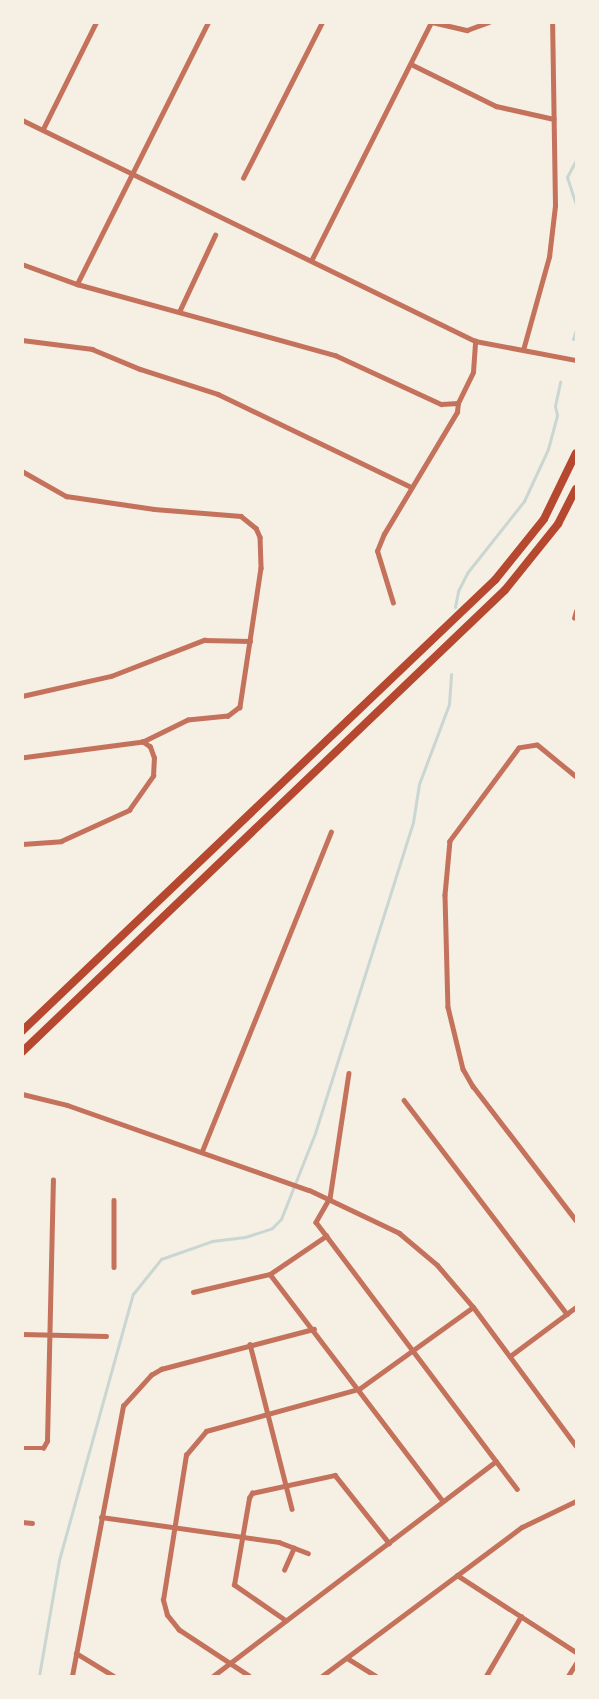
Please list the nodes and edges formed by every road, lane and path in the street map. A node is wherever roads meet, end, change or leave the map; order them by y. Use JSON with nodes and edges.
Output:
{"nodes":[{"id":1,"x":96,"y":22,"type":"edge"},
{"id":2,"x":208,"y":22,"type":"edge"},
{"id":3,"x":322,"y":22,"type":"edge"},
{"id":4,"x":432,"y":22,"type":"edge"},
{"id":5,"x":489,"y":22,"type":"edge"},
{"id":6,"x":552,"y":22,"type":"edge"},
{"id":7,"x":411,"y":64,"type":"junction"},
{"id":8,"x":554,"y":119,"type":"junction"},
{"id":9,"x":22,"y":120,"type":"edge"},
{"id":10,"x":43,"y":130,"type":"junction"},
{"id":11,"x":131,"y":174,"type":"junction"},
{"id":12,"x":243,"y":178,"type":"dead end"},
{"id":13,"x":215,"y":235,"type":"dead end"},
{"id":14,"x":312,"y":259,"type":"junction"},
{"id":15,"x":22,"y":264,"type":"edge"},
{"id":16,"x":77,"y":284,"type":"junction"},
{"id":17,"x":179,"y":312,"type":"junction"},
{"id":18,"x":22,"y":340,"type":"edge"},
{"id":19,"x":475,"y":341,"type":"junction"},
{"id":20,"x":524,"y":350,"type":"junction"},
{"id":21,"x":576,"y":360,"type":"edge"},
{"id":22,"x":458,"y":403,"type":"junction"},
{"id":23,"x":576,"y":453,"type":"edge"},
{"id":24,"x":22,"y":471,"type":"edge"},
{"id":25,"x":411,"y":487,"type":"junction"},
{"id":26,"x":576,"y":489,"type":"edge"},
{"id":27,"x":393,"y":603,"type":"dead end"},
{"id":28,"x":576,"y":611,"type":"edge"},
{"id":29,"x":574,"y":618,"type":"dead end"},
{"id":30,"x":250,"y":642,"type":"junction"},
{"id":31,"x":22,"y":696,"type":"edge"},
{"id":32,"x":143,"y":742,"type":"junction"},
{"id":33,"x":22,"y":758,"type":"edge"},
{"id":34,"x":576,"y":777,"type":"edge"},
{"id":35,"x":332,"y":832,"type":"dead end"},
{"id":36,"x":22,"y":844,"type":"edge"},
{"id":37,"x":22,"y":1031,"type":"edge"},
{"id":38,"x":22,"y":1052,"type":"edge"},
{"id":39,"x":349,"y":1073,"type":"dead end"},
{"id":40,"x":22,"y":1094,"type":"edge"},
{"id":41,"x":404,"y":1100,"type":"dead end"},
{"id":42,"x":202,"y":1151,"type":"junction"},
{"id":43,"x":53,"y":1180,"type":"dead end"},
{"id":44,"x":330,"y":1198,"type":"junction"},
{"id":45,"x":114,"y":1200,"type":"dead end"},
{"id":46,"x":576,"y":1220,"type":"edge"},
{"id":47,"x":326,"y":1236,"type":"junction"},
{"id":48,"x":114,"y":1266,"type":"dead end"},
{"id":49,"x":270,"y":1274,"type":"junction"},
{"id":50,"x":193,"y":1292,"type":"dead end"},
{"id":51,"x":473,"y":1307,"type":"junction"},
{"id":52,"x":576,"y":1307,"type":"edge"},
{"id":53,"x":567,"y":1314,"type":"junction"},
{"id":54,"x":314,"y":1329,"type":"junction"},
{"id":55,"x":22,"y":1334,"type":"edge"},
{"id":56,"x":50,"y":1335,"type":"junction"},
{"id":57,"x":106,"y":1336,"type":"dead end"},
{"id":58,"x":250,"y":1344,"type":"junction"},
{"id":59,"x":414,"y":1352,"type":"junction"},
{"id":60,"x":510,"y":1356,"type":"junction"},
{"id":61,"x":360,"y":1389,"type":"junction"},
{"id":62,"x":269,"y":1412,"type":"junction"},
{"id":63,"x":576,"y":1446,"type":"edge"},
{"id":64,"x":22,"y":1448,"type":"edge"},
{"id":65,"x":496,"y":1461,"type":"junction"},
{"id":66,"x":286,"y":1484,"type":"junction"},
{"id":67,"x":517,"y":1489,"type":"dead end"},
{"id":68,"x":443,"y":1501,"type":"junction"},
{"id":69,"x":576,"y":1501,"type":"edge"},
{"id":70,"x":292,"y":1509,"type":"dead end"},
{"id":71,"x":101,"y":1517,"type":"junction"},
{"id":72,"x":22,"y":1522,"type":"edge"},
{"id":73,"x":32,"y":1523,"type":"dead end"},
{"id":74,"x":172,"y":1527,"type":"junction"},
{"id":75,"x":242,"y":1537,"type":"junction"},
{"id":76,"x":389,"y":1543,"type":"junction"},
{"id":77,"x":294,"y":1548,"type":"junction"},
{"id":78,"x":308,"y":1554,"type":"dead end"},
{"id":79,"x":284,"y":1570,"type":"dead end"},
{"id":80,"x":457,"y":1575,"type":"junction"},
{"id":81,"x":521,"y":1616,"type":"junction"},
{"id":82,"x":286,"y":1621,"type":"junction"},
{"id":83,"x":576,"y":1652,"type":"edge"},
{"id":84,"x":76,"y":1653,"type":"junction"},
{"id":85,"x":347,"y":1658,"type":"junction"},
{"id":86,"x":576,"y":1663,"type":"edge"},
{"id":87,"x":229,"y":1664,"type":"junction"},
{"id":88,"x":72,"y":1676,"type":"edge"},
{"id":89,"x":114,"y":1676,"type":"edge"},
{"id":90,"x":213,"y":1676,"type":"edge"},
{"id":91,"x":249,"y":1676,"type":"edge"},
{"id":92,"x":322,"y":1676,"type":"edge"},
{"id":93,"x":376,"y":1676,"type":"edge"},
{"id":94,"x":486,"y":1676,"type":"edge"},
{"id":95,"x":568,"y":1676,"type":"edge"}],
"edges":[{"from":1,"to":10,"type":"street"},
{"from":2,"to":11,"type":"street"},
{"from":3,"to":12,"type":"street"},
{"from":4,"to":5,"type":"street"},
{"from":4,"to":7,"type":"street"},
{"from":6,"to":8,"type":"street"},
{"from":7,"to":8,"type":"street"},
{"from":7,"to":14,"type":"street"},
{"from":8,"to":20,"type":"street"},
{"from":9,"to":10,"type":"street"},
{"from":10,"to":11,"type":"street"},
{"from":11,"to":14,"type":"street"},
{"from":11,"to":16,"type":"street"},
{"from":13,"to":17,"type":"street"},
{"from":14,"to":19,"type":"street"},
{"from":15,"to":16,"type":"street"},
{"from":16,"to":17,"type":"street"},
{"from":17,"to":22,"type":"street"},
{"from":18,"to":25,"type":"street"},
{"from":19,"to":20,"type":"street"},
{"from":19,"to":22,"type":"street"},
{"from":20,"to":21,"type":"street"},
{"from":22,"to":25,"type":"street"},
{"from":23,"to":37,"type":"highway"},
{"from":24,"to":30,"type":"street"},
{"from":25,"to":27,"type":"street"},
{"from":26,"to":38,"type":"highway"},
{"from":28,"to":29,"type":"street"},
{"from":30,"to":31,"type":"street"},
{"from":30,"to":32,"type":"street"},
{"from":32,"to":33,"type":"street"},
{"from":32,"to":36,"type":"street"},
{"from":34,"to":46,"type":"street"},
{"from":35,"to":42,"type":"street"},
{"from":39,"to":44,"type":"street"},
{"from":40,"to":42,"type":"street"},
{"from":41,"to":53,"type":"street"},
{"from":42,"to":44,"type":"street"},
{"from":43,"to":56,"type":"street"},
{"from":44,"to":47,"type":"street"},
{"from":44,"to":51,"type":"street"},
{"from":45,"to":48,"type":"street"},
{"from":47,"to":49,"type":"street"},
{"from":47,"to":59,"type":"street"},
{"from":49,"to":50,"type":"street"},
{"from":49,"to":54,"type":"street"},
{"from":51,"to":59,"type":"street"},
{"from":51,"to":60,"type":"street"},
{"from":52,"to":53,"type":"street"},
{"from":53,"to":60,"type":"street"},
{"from":54,"to":58,"type":"street"},
{"from":54,"to":61,"type":"street"},
{"from":55,"to":56,"type":"street"},
{"from":56,"to":57,"type":"street"},
{"from":56,"to":64,"type":"street"},
{"from":58,"to":62,"type":"street"},
{"from":58,"to":71,"type":"street"},
{"from":59,"to":61,"type":"street"},
{"from":59,"to":65,"type":"street"},
{"from":60,"to":63,"type":"street"},
{"from":61,"to":62,"type":"street"},
{"from":61,"to":68,"type":"street"},
{"from":62,"to":66,"type":"street"},
{"from":62,"to":74,"type":"street"},
{"from":65,"to":67,"type":"street"},
{"from":65,"to":68,"type":"street"},
{"from":66,"to":70,"type":"street"},
{"from":66,"to":75,"type":"street"},
{"from":66,"to":76,"type":"street"},
{"from":68,"to":76,"type":"street"},
{"from":69,"to":80,"type":"street"},
{"from":71,"to":74,"type":"street"},
{"from":71,"to":84,"type":"street"},
{"from":72,"to":73,"type":"street"},
{"from":74,"to":75,"type":"street"},
{"from":74,"to":87,"type":"street"},
{"from":75,"to":77,"type":"street"},
{"from":75,"to":82,"type":"street"},
{"from":76,"to":82,"type":"street"},
{"from":77,"to":78,"type":"street"},
{"from":77,"to":79,"type":"street"},
{"from":80,"to":81,"type":"street"},
{"from":80,"to":85,"type":"street"},
{"from":81,"to":83,"type":"street"},
{"from":81,"to":94,"type":"street"},
{"from":82,"to":87,"type":"street"},
{"from":84,"to":88,"type":"street"},
{"from":84,"to":89,"type":"street"},
{"from":85,"to":92,"type":"street"},
{"from":85,"to":93,"type":"street"},
{"from":86,"to":95,"type":"street"},
{"from":87,"to":90,"type":"street"},
{"from":87,"to":91,"type":"street"}]}
